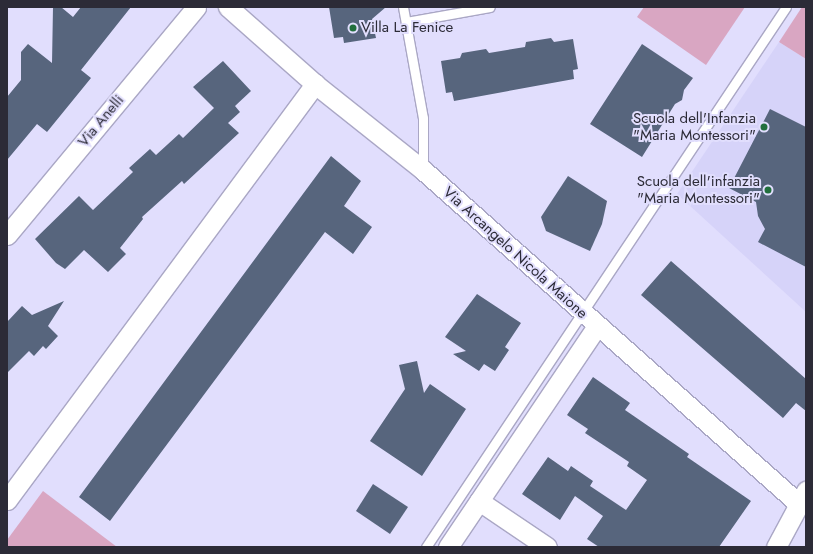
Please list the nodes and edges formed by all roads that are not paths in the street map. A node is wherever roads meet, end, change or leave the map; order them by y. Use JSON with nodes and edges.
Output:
{"nodes":[{"id":1,"x":196,"y":7,"type":"edge"},
{"id":2,"x":228,"y":7,"type":"edge"},
{"id":3,"x":403,"y":7,"type":"edge"},
{"id":4,"x":490,"y":7,"type":"edge"},
{"id":5,"x":786,"y":7,"type":"edge"},
{"id":6,"x":406,"y":22,"type":"junction"},
{"id":7,"x":315,"y":84,"type":"junction"},
{"id":8,"x":423,"y":170,"type":"junction"},
{"id":9,"x":7,"y":235,"type":"edge"},
{"id":10,"x":581,"y":313,"type":"junction"},
{"id":11,"x":597,"y":326,"type":"junction"},
{"id":12,"x":802,"y":498,"type":"edge"},
{"id":13,"x":7,"y":500,"type":"edge"},
{"id":14,"x":479,"y":501,"type":"junction"},
{"id":15,"x":426,"y":547,"type":"edge"},
{"id":16,"x":448,"y":547,"type":"edge"},
{"id":17,"x":546,"y":547,"type":"edge"},
{"id":18,"x":776,"y":547,"type":"edge"}],
"edges":[{"from":1,"to":9,"type":"street","name":"Via Anelli"},
{"from":2,"to":7,"type":"street","name":"Via Arcangelo Nicola Maione"},
{"from":3,"to":6,"type":"lane"},
{"from":4,"to":6,"type":"lane"},
{"from":5,"to":10,"type":"lane"},
{"from":6,"to":8,"type":"lane"},
{"from":7,"to":8,"type":"street","name":"Via Arcangelo Nicola Maione"},
{"from":7,"to":13,"type":"street"},
{"from":8,"to":10,"type":"street","name":"Via Arcangelo Nicola Maione"},
{"from":10,"to":11,"type":"street","name":"Via Arcangelo Nicola Maione"},
{"from":10,"to":15,"type":"lane"},
{"from":11,"to":12,"type":"street","name":"Via Arcangelo Nicola Maione"},
{"from":11,"to":14,"type":"street"},
{"from":12,"to":18,"type":"street"},
{"from":14,"to":16,"type":"street"},
{"from":14,"to":17,"type":"street"}]}
